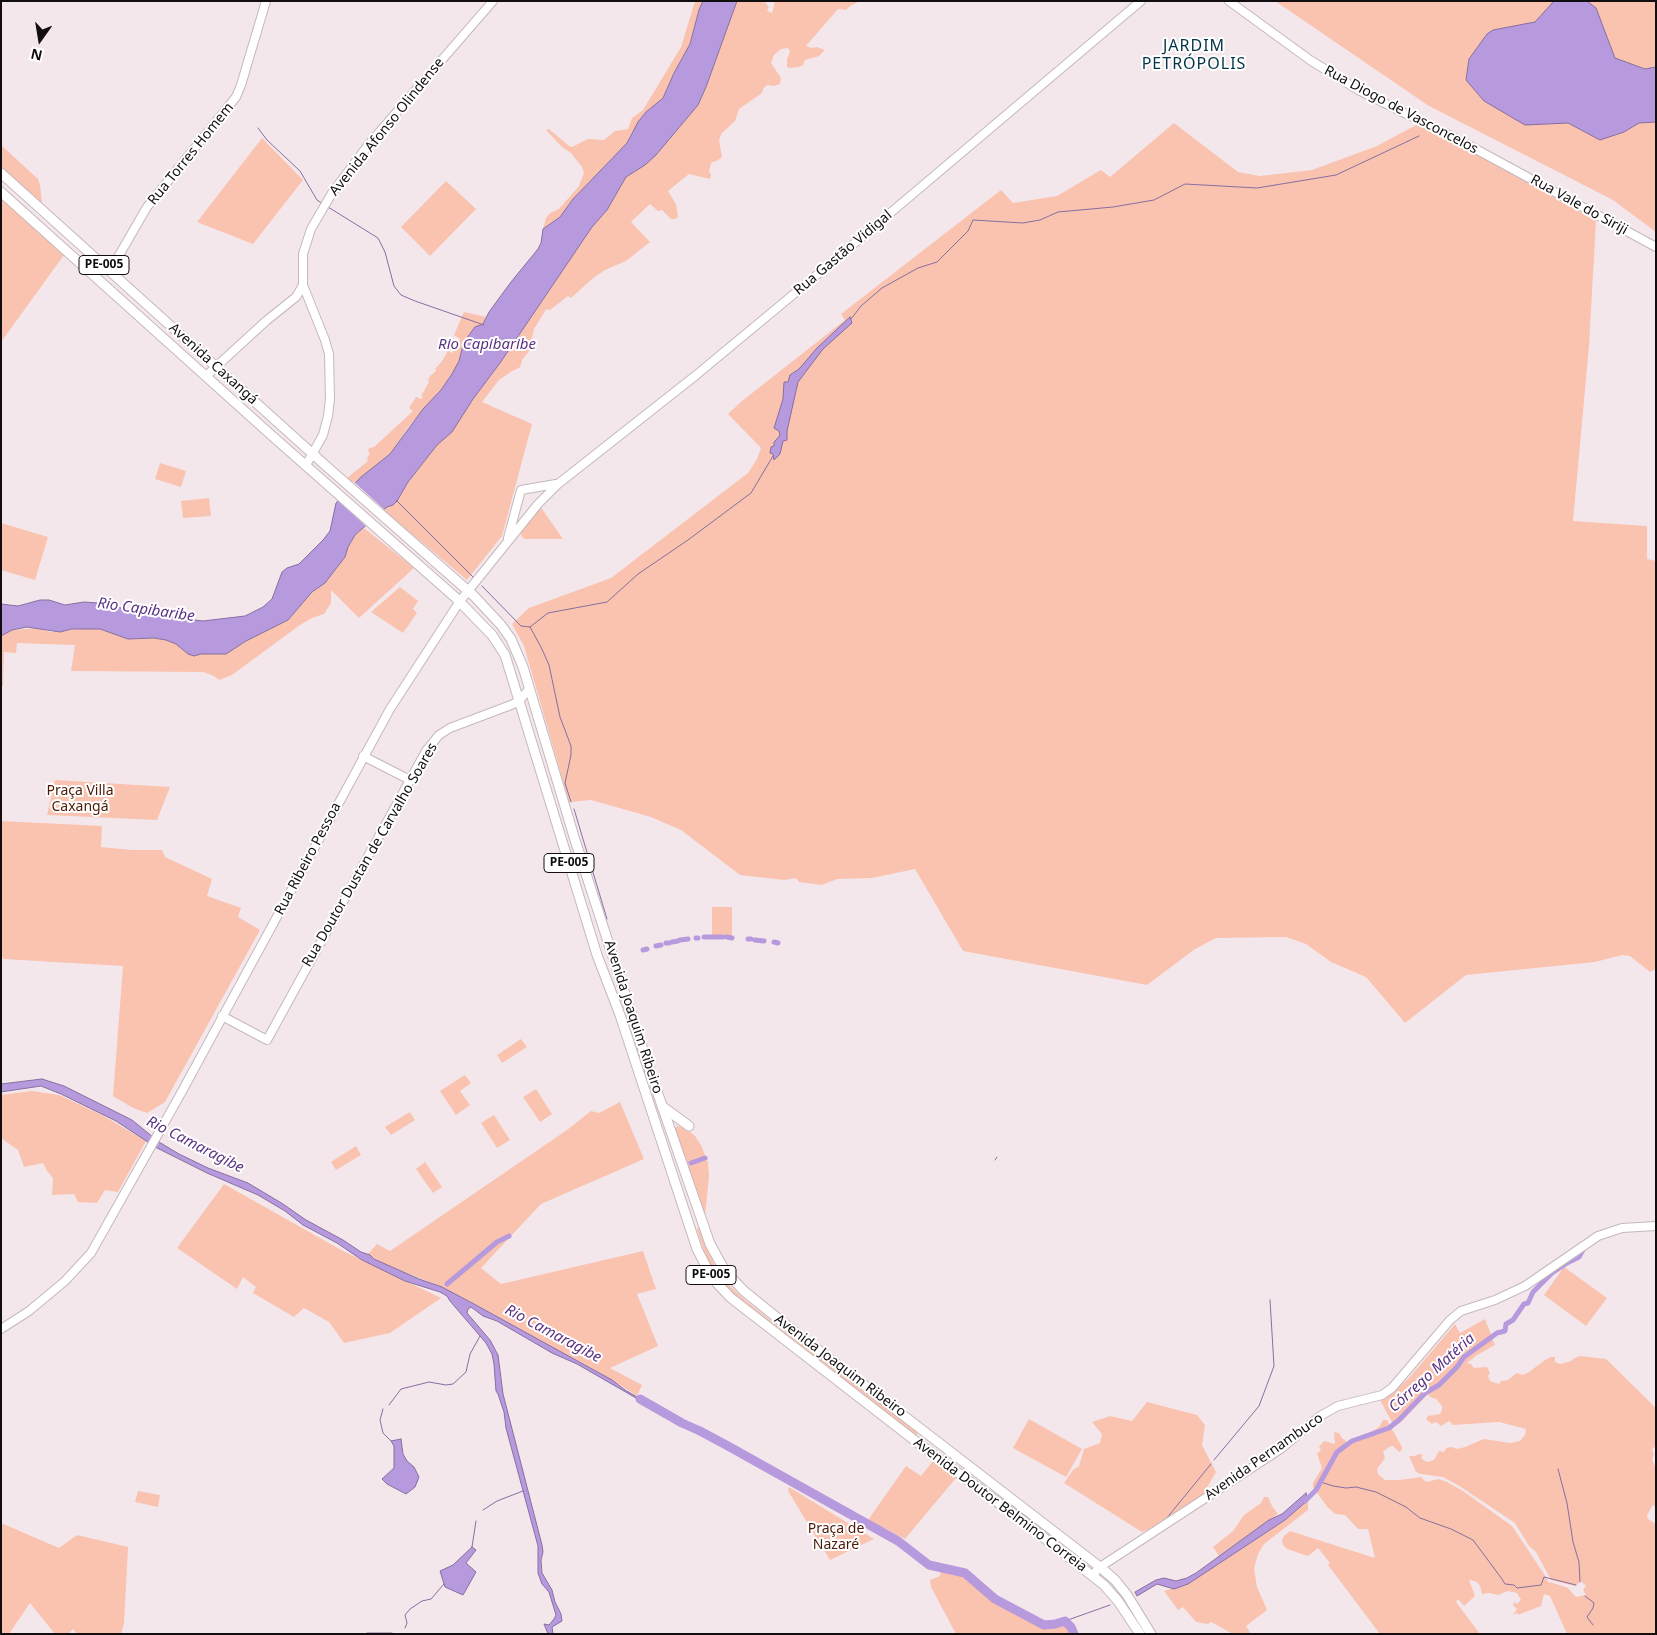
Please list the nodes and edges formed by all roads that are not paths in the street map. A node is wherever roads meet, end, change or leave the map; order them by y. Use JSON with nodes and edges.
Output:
{"nodes":[{"id":1,"x":266,"y":1,"type":"edge"},
{"id":2,"x":493,"y":1,"type":"edge"},
{"id":3,"x":1141,"y":1,"type":"edge"},
{"id":4,"x":1229,"y":1,"type":"edge"},
{"id":5,"x":1502,"y":163,"type":"joint"},
{"id":6,"x":1,"y":173,"type":"edge"},
{"id":7,"x":1,"y":192,"type":"edge"},
{"id":8,"x":1656,"y":247,"type":"edge"},
{"id":9,"x":110,"y":271,"type":"junction"},
{"id":10,"x":303,"y":285,"type":"junction"},
{"id":11,"x":296,"y":297,"type":"junction"},
{"id":12,"x":310,"y":304,"type":"junction"},
{"id":13,"x":216,"y":366,"type":"junction"},
{"id":14,"x":206,"y":376,"type":"junction"},
{"id":15,"x":313,"y":454,"type":"junction"},
{"id":16,"x":306,"y":465,"type":"junction"},
{"id":17,"x":558,"y":484,"type":"junction"},
{"id":18,"x":537,"y":488,"type":"junction"},
{"id":19,"x":542,"y":499,"type":"junction"},
{"id":20,"x":506,"y":542,"type":"junction"},
{"id":21,"x":426,"y":553,"type":"joint"},
{"id":22,"x":416,"y":563,"type":"joint"},
{"id":23,"x":468,"y":591,"type":"junction"},
{"id":24,"x":460,"y":601,"type":"junction"},
{"id":25,"x":529,"y":689,"type":"junction"},
{"id":26,"x":519,"y":701,"type":"junction"},
{"id":27,"x":363,"y":756,"type":"junction"},
{"id":28,"x":410,"y":780,"type":"junction"},
{"id":29,"x":222,"y":1016,"type":"junction"},
{"id":30,"x":663,"y":1107,"type":"junction"},
{"id":31,"x":689,"y":1126,"type":"dead end"},
{"id":32,"x":1656,"y":1226,"type":"edge"},
{"id":33,"x":1,"y":1329,"type":"edge"},
{"id":34,"x":824,"y":1370,"type":"joint"},
{"id":35,"x":918,"y":1426,"type":"joint"},
{"id":36,"x":1100,"y":1567,"type":"junction"},
{"id":37,"x":1094,"y":1577,"type":"junction"},
{"id":38,"x":1140,"y":1634,"type":"edge"},
{"id":39,"x":1151,"y":1634,"type":"edge"}],
"edges":[{"from":1,"to":9,"type":"street","name":"Rua Torres Homem"},
{"from":2,"to":10,"type":"street","name":"Avenida Afonso Olindense"},
{"from":3,"to":17,"type":"street","name":"Rua Gastão Vidigal"},
{"from":4,"to":5,"type":"street","name":"Rua Diogo de Vasconcelos"},
{"from":5,"to":8,"type":"street","name":"Rua Vale do Siriji"},
{"from":6,"to":9,"type":"main road","name":"Avenida Caxangá","number":"PE-005"},
{"from":7,"to":14,"type":"main road","name":"Avenida Caxangá","number":"PE-005"},
{"from":9,"to":13,"type":"main road","name":"Avenida Caxangá","number":"PE-005"},
{"from":10,"to":11,"type":"street"},
{"from":10,"to":12,"type":"street","name":"Avenida Afonso Olindense"},
{"from":11,"to":12,"type":"street"},
{"from":11,"to":13,"type":"street"},
{"from":12,"to":15,"type":"street","name":"Avenida Afonso Olindense"},
{"from":13,"to":14,"type":"street"},
{"from":13,"to":15,"type":"main road","name":"Avenida Caxangá","number":"PE-005"},
{"from":14,"to":16,"type":"main road","name":"Avenida Caxangá","number":"PE-005"},
{"from":15,"to":16,"type":"street","name":"Avenida Afonso Olindense"},
{"from":15,"to":21,"type":"main road","name":"Avenida Caxangá","number":"PE-005"},
{"from":16,"to":22,"type":"main road","name":"Avenida Caxangá","number":"PE-005"},
{"from":17,"to":18,"type":"street"},
{"from":17,"to":19,"type":"street","name":"Rua Gastão Vidigal"},
{"from":18,"to":19,"type":"street"},
{"from":18,"to":20,"type":"street"},
{"from":19,"to":20,"type":"street","name":"Rua Gastão Vidigal"},
{"from":20,"to":23,"type":"street","name":"Rua Gastão Vidigal"},
{"from":21,"to":23,"type":"main road","name":"Avenida Joaquim Ribeiro","number":"PE-005"},
{"from":22,"to":24,"type":"main road","name":"Avenida Joaquim Ribeiro","number":"PE-005"},
{"from":23,"to":24,"type":"street","name":"Rua Gastão Vidigal"},
{"from":23,"to":25,"type":"main road","name":"Avenida Joaquim Ribeiro","number":"PE-005"},
{"from":24,"to":26,"type":"main road","name":"Avenida Joaquim Ribeiro","number":"PE-005"},
{"from":24,"to":27,"type":"street","name":"Rua Ribeiro Pessoa"},
{"from":25,"to":26,"type":"street","name":"Rua Doutor Dustan de Carvalho Soares"},
{"from":25,"to":30,"type":"main road","name":"Avenida Joaquim Ribeiro","number":"PE-005"},
{"from":26,"to":28,"type":"street","name":"Rua Doutor Dustan de Carvalho Soares"},
{"from":26,"to":34,"type":"main road","name":"Avenida Joaquim Ribeiro","number":"PE-005"},
{"from":27,"to":28,"type":"street"},
{"from":27,"to":29,"type":"street","name":"Rua Ribeiro Pessoa"},
{"from":28,"to":29,"type":"street","name":"Rua Doutor Dustan de Carvalho Soares"},
{"from":29,"to":33,"type":"street","name":"Rua Ribeiro Pessoa"},
{"from":30,"to":31,"type":"main road"},
{"from":30,"to":35,"type":"main road","name":"Avenida Joaquim Ribeiro","number":"PE-005"},
{"from":32,"to":36,"type":"street","name":"Avenida Pernambuco"},
{"from":34,"to":37,"type":"main road","name":"Avenida Doutor Belmino Correia","number":"PE-005"},
{"from":35,"to":36,"type":"main road","name":"Avenida Doutor Belmino Correia","number":"PE-005"},
{"from":36,"to":37,"type":"street"},
{"from":36,"to":39,"type":"main road","name":"Avenida Doutor Belmino Correia","number":"PE-005"},
{"from":37,"to":38,"type":"main road","name":"Avenida Doutor Belmino Correia","number":"PE-005"}]}
